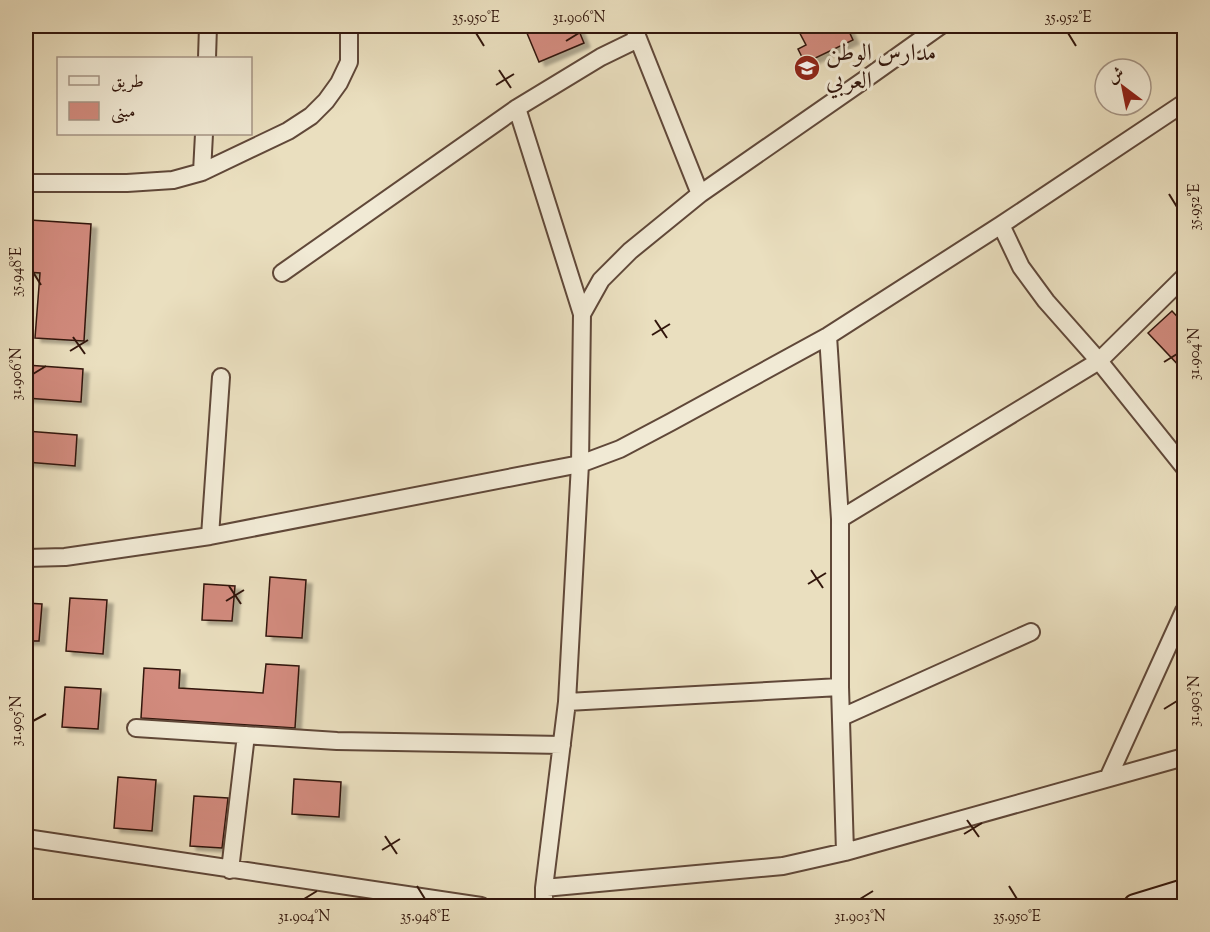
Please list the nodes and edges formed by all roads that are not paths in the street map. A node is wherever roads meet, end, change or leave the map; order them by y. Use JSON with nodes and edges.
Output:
{"nodes":[{"id":1,"x":208,"y":26,"type":"edge"},
{"id":2,"x":350,"y":26,"type":"edge"},
{"id":3,"x":940,"y":26,"type":"edge"},
{"id":4,"x":635,"y":32,"type":"edge"},
{"id":5,"x":207,"y":57,"type":"edge"},
{"id":6,"x":1185,"y":103,"type":"edge"},
{"id":7,"x":517,"y":108,"type":"junction"},
{"id":8,"x":204,"y":135,"type":"edge"},
{"id":9,"x":202,"y":172,"type":"junction"},
{"id":10,"x":26,"y":183,"type":"edge"},
{"id":11,"x":700,"y":194,"type":"junction"},
{"id":12,"x":1000,"y":225,"type":"junction"},
{"id":13,"x":282,"y":273,"type":"dead end"},
{"id":14,"x":1185,"y":277,"type":"edge"},
{"id":15,"x":582,"y":314,"type":"junction"},
{"id":16,"x":828,"y":336,"type":"junction"},
{"id":17,"x":1099,"y":361,"type":"junction"},
{"id":18,"x":221,"y":377,"type":"dead end"},
{"id":19,"x":580,"y":464,"type":"junction"},
{"id":20,"x":1185,"y":467,"type":"edge"},
{"id":21,"x":840,"y":519,"type":"junction"},
{"id":22,"x":210,"y":536,"type":"junction"},
{"id":23,"x":26,"y":558,"type":"edge"},
{"id":24,"x":1185,"y":610,"type":"edge"},
{"id":25,"x":1031,"y":632,"type":"dead end"},
{"id":26,"x":840,"y":687,"type":"junction"},
{"id":27,"x":567,"y":702,"type":"junction"},
{"id":28,"x":842,"y":717,"type":"junction"},
{"id":29,"x":136,"y":728,"type":"dead end"},
{"id":30,"x":246,"y":735,"type":"junction"},
{"id":31,"x":562,"y":745,"type":"junction"},
{"id":32,"x":1185,"y":757,"type":"edge"},
{"id":33,"x":1109,"y":776,"type":"junction"},
{"id":34,"x":26,"y":838,"type":"edge"},
{"id":35,"x":845,"y":852,"type":"junction"},
{"id":36,"x":230,"y":870,"type":"junction"},
{"id":37,"x":544,"y":888,"type":"junction"},
{"id":38,"x":1185,"y":891,"type":"edge"},
{"id":39,"x":481,"y":906,"type":"edge"},
{"id":40,"x":544,"y":906,"type":"edge"},
{"id":41,"x":1135,"y":906,"type":"edge"}],
"edges":[{"from":1,"to":5,"type":"street"},
{"from":2,"to":9,"type":"street"},
{"from":3,"to":11,"type":"street"},
{"from":4,"to":7,"type":"street"},
{"from":4,"to":11,"type":"street"},
{"from":6,"to":12,"type":"street"},
{"from":7,"to":13,"type":"street"},
{"from":7,"to":15,"type":"street"},
{"from":8,"to":9,"type":"street"},
{"from":9,"to":10,"type":"street"},
{"from":11,"to":15,"type":"street"},
{"from":12,"to":16,"type":"street"},
{"from":12,"to":17,"type":"street"},
{"from":14,"to":17,"type":"street"},
{"from":15,"to":19,"type":"street"},
{"from":16,"to":19,"type":"street"},
{"from":16,"to":21,"type":"street"},
{"from":17,"to":20,"type":"street"},
{"from":17,"to":21,"type":"street"},
{"from":18,"to":22,"type":"street"},
{"from":19,"to":22,"type":"street"},
{"from":19,"to":27,"type":"street"},
{"from":21,"to":26,"type":"street"},
{"from":22,"to":23,"type":"street"},
{"from":24,"to":33,"type":"street"},
{"from":25,"to":28,"type":"street"},
{"from":26,"to":27,"type":"street"},
{"from":26,"to":28,"type":"street"},
{"from":27,"to":31,"type":"street"},
{"from":28,"to":35,"type":"street"},
{"from":29,"to":30,"type":"street"},
{"from":30,"to":31,"type":"street"},
{"from":30,"to":36,"type":"street"},
{"from":31,"to":37,"type":"street"},
{"from":32,"to":33,"type":"street"},
{"from":33,"to":35,"type":"street"},
{"from":34,"to":36,"type":"street"},
{"from":35,"to":37,"type":"street"},
{"from":36,"to":39,"type":"street"},
{"from":37,"to":40,"type":"street"},
{"from":38,"to":41,"type":"street"}]}
